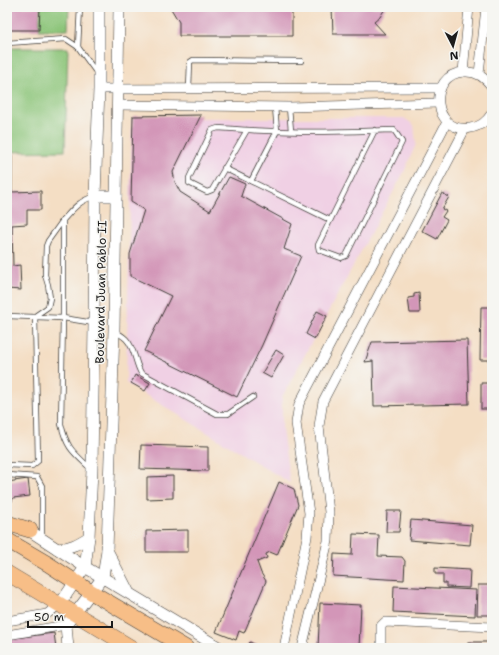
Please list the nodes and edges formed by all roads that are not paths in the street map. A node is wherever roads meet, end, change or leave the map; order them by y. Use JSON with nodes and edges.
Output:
{"nodes":[{"id":1,"x":80,"y":7,"type":"edge"},
{"id":2,"x":99,"y":7,"type":"edge"},
{"id":3,"x":119,"y":7,"type":"edge"},
{"id":4,"x":469,"y":7,"type":"edge"},
{"id":5,"x":486,"y":7,"type":"edge"},
{"id":6,"x":7,"y":43,"type":"edge"},
{"id":7,"x":78,"y":47,"type":"junction"},
{"id":8,"x":300,"y":61,"type":"dead end"},
{"id":9,"x":463,"y":72,"type":"junction"},
{"id":10,"x":479,"y":74,"type":"junction"},
{"id":11,"x":99,"y":75,"type":"junction"},
{"id":12,"x":492,"y":87,"type":"edge"},
{"id":13,"x":441,"y":88,"type":"junction"},
{"id":14,"x":117,"y":89,"type":"junction"},
{"id":15,"x":189,"y":89,"type":"junction"},
{"id":16,"x":99,"y":90,"type":"junction"},
{"id":17,"x":438,"y":103,"type":"junction"},
{"id":18,"x":118,"y":105,"type":"junction"},
{"id":19,"x":275,"y":106,"type":"junction"},
{"id":20,"x":289,"y":107,"type":"junction"},
{"id":21,"x":492,"y":113,"type":"edge"},
{"id":22,"x":447,"y":122,"type":"junction"},
{"id":23,"x":465,"y":129,"type":"junction"},
{"id":24,"x":247,"y":130,"type":"junction"},
{"id":25,"x":375,"y":130,"type":"junction"},
{"id":26,"x":277,"y":131,"type":"junction"},
{"id":27,"x":291,"y":131,"type":"junction"},
{"id":28,"x":224,"y":168,"type":"junction"},
{"id":29,"x":251,"y":181,"type":"junction"},
{"id":30,"x":95,"y":196,"type":"junction"},
{"id":31,"x":116,"y":196,"type":"junction"},
{"id":32,"x":63,"y":220,"type":"junction"},
{"id":33,"x":330,"y":220,"type":"junction"},
{"id":34,"x":7,"y":316,"type":"edge"},
{"id":35,"x":35,"y":316,"type":"junction"},
{"id":36,"x":63,"y":318,"type":"junction"},
{"id":37,"x":94,"y":324,"type":"junction"},
{"id":38,"x":114,"y":330,"type":"junction"},
{"id":39,"x":253,"y":397,"type":"dead end"},
{"id":40,"x":7,"y":464,"type":"edge"},
{"id":41,"x":92,"y":470,"type":"junction"},
{"id":42,"x":7,"y":475,"type":"edge"},
{"id":43,"x":7,"y":516,"type":"edge"},
{"id":44,"x":7,"y":523,"type":"edge"},
{"id":45,"x":30,"y":530,"type":"junction"},
{"id":46,"x":89,"y":537,"type":"junction"},
{"id":47,"x":42,"y":539,"type":"junction"},
{"id":48,"x":7,"y":540,"type":"edge"},
{"id":49,"x":58,"y":549,"type":"junction"},
{"id":50,"x":107,"y":550,"type":"junction"},
{"id":51,"x":85,"y":567,"type":"junction"},
{"id":52,"x":7,"y":573,"type":"edge"},
{"id":53,"x":103,"y":577,"type":"junction"},
{"id":54,"x":75,"y":581,"type":"junction"},
{"id":55,"x":91,"y":592,"type":"junction"},
{"id":56,"x":128,"y":592,"type":"junction"},
{"id":57,"x":60,"y":604,"type":"junction"},
{"id":58,"x":70,"y":619,"type":"junction"},
{"id":59,"x":7,"y":621,"type":"edge"},
{"id":60,"x":492,"y":627,"type":"edge"},
{"id":61,"x":7,"y":635,"type":"edge"},
{"id":62,"x":68,"y":648,"type":"edge"},
{"id":63,"x":132,"y":648,"type":"edge"},
{"id":64,"x":186,"y":648,"type":"edge"},
{"id":65,"x":220,"y":648,"type":"edge"},
{"id":66,"x":284,"y":648,"type":"edge"},
{"id":67,"x":302,"y":648,"type":"edge"},
{"id":68,"x":381,"y":648,"type":"edge"}],
"edges":[{"from":1,"to":7,"type":"lane"},
{"from":2,"to":11,"type":"street","name":"Boulevard Juan Pablo II"},
{"from":3,"to":14,"type":"street","name":"Boulevard Juan Pablo II"},
{"from":4,"to":9,"type":"street"},
{"from":5,"to":10,"type":"street"},
{"from":6,"to":7,"type":"lane"},
{"from":7,"to":11,"type":"lane"},
{"from":8,"to":15,"type":"lane"},
{"from":9,"to":10,"type":"street"},
{"from":9,"to":13,"type":"street"},
{"from":10,"to":12,"type":"street"},
{"from":11,"to":16,"type":"street","name":"Boulevard Juan Pablo II"},
{"from":13,"to":15,"type":"street"},
{"from":13,"to":17,"type":"street"},
{"from":14,"to":15,"type":"street"},
{"from":14,"to":16,"type":"street"},
{"from":14,"to":18,"type":"street","name":"Boulevard Juan Pablo II"},
{"from":16,"to":30,"type":"street","name":"Boulevard Juan Pablo II"},
{"from":17,"to":20,"type":"street"},
{"from":17,"to":22,"type":"street"},
{"from":18,"to":19,"type":"street"},
{"from":18,"to":31,"type":"street","name":"Boulevard Juan Pablo II"},
{"from":19,"to":20,"type":"street"},
{"from":19,"to":26,"type":"lane"},
{"from":20,"to":27,"type":"lane"},
{"from":21,"to":23,"type":"street"},
{"from":22,"to":23,"type":"street"},
{"from":22,"to":66,"type":"street"},
{"from":23,"to":67,"type":"street"},
{"from":24,"to":26,"type":"lane"},
{"from":24,"to":28,"type":"lane"},
{"from":24,"to":28,"type":"lane"},
{"from":25,"to":27,"type":"lane"},
{"from":25,"to":33,"type":"lane"},
{"from":25,"to":33,"type":"lane"},
{"from":26,"to":27,"type":"lane"},
{"from":26,"to":29,"type":"lane"},
{"from":28,"to":29,"type":"lane"},
{"from":29,"to":33,"type":"lane"},
{"from":30,"to":31,"type":"street"},
{"from":30,"to":32,"type":"lane"},
{"from":30,"to":37,"type":"street","name":"Boulevard Juan Pablo II"},
{"from":31,"to":38,"type":"street","name":"Boulevard Juan Pablo II"},
{"from":32,"to":35,"type":"lane"},
{"from":32,"to":36,"type":"lane"},
{"from":34,"to":35,"type":"lane"},
{"from":35,"to":36,"type":"lane"},
{"from":35,"to":40,"type":"lane"},
{"from":36,"to":37,"type":"lane"},
{"from":36,"to":41,"type":"lane"},
{"from":37,"to":38,"type":"street"},
{"from":37,"to":41,"type":"street","name":"Boulevard Juan Pablo II"},
{"from":38,"to":39,"type":"lane"},
{"from":38,"to":50,"type":"street","name":"Boulevard Juan Pablo II"},
{"from":41,"to":46,"type":"street","name":"Boulevard Juan Pablo II"},
{"from":42,"to":47,"type":"lane"},
{"from":43,"to":45,"type":"street"},
{"from":44,"to":45,"type":"highway"},
{"from":45,"to":47,"type":"street"},
{"from":46,"to":49,"type":"street"},
{"from":46,"to":51,"type":"street","name":"Boulevard Juan Pablo II"},
{"from":47,"to":49,"type":"street"},
{"from":48,"to":54,"type":"highway"},
{"from":49,"to":51,"type":"street"},
{"from":50,"to":53,"type":"street","name":"Boulevard Juan Pablo II"},
{"from":50,"to":56,"type":"street"},
{"from":51,"to":53,"type":"street"},
{"from":51,"to":54,"type":"street"},
{"from":52,"to":57,"type":"highway"},
{"from":53,"to":55,"type":"street"},
{"from":53,"to":56,"type":"street"},
{"from":54,"to":55,"type":"highway"},
{"from":54,"to":57,"type":"street"},
{"from":55,"to":58,"type":"street"},
{"from":55,"to":64,"type":"highway"},
{"from":56,"to":65,"type":"street"},
{"from":57,"to":58,"type":"highway"},
{"from":57,"to":59,"type":"street"},
{"from":58,"to":61,"type":"street"},
{"from":58,"to":62,"type":"street"},
{"from":58,"to":63,"type":"highway"},
{"from":60,"to":68,"type":"street"}]}
